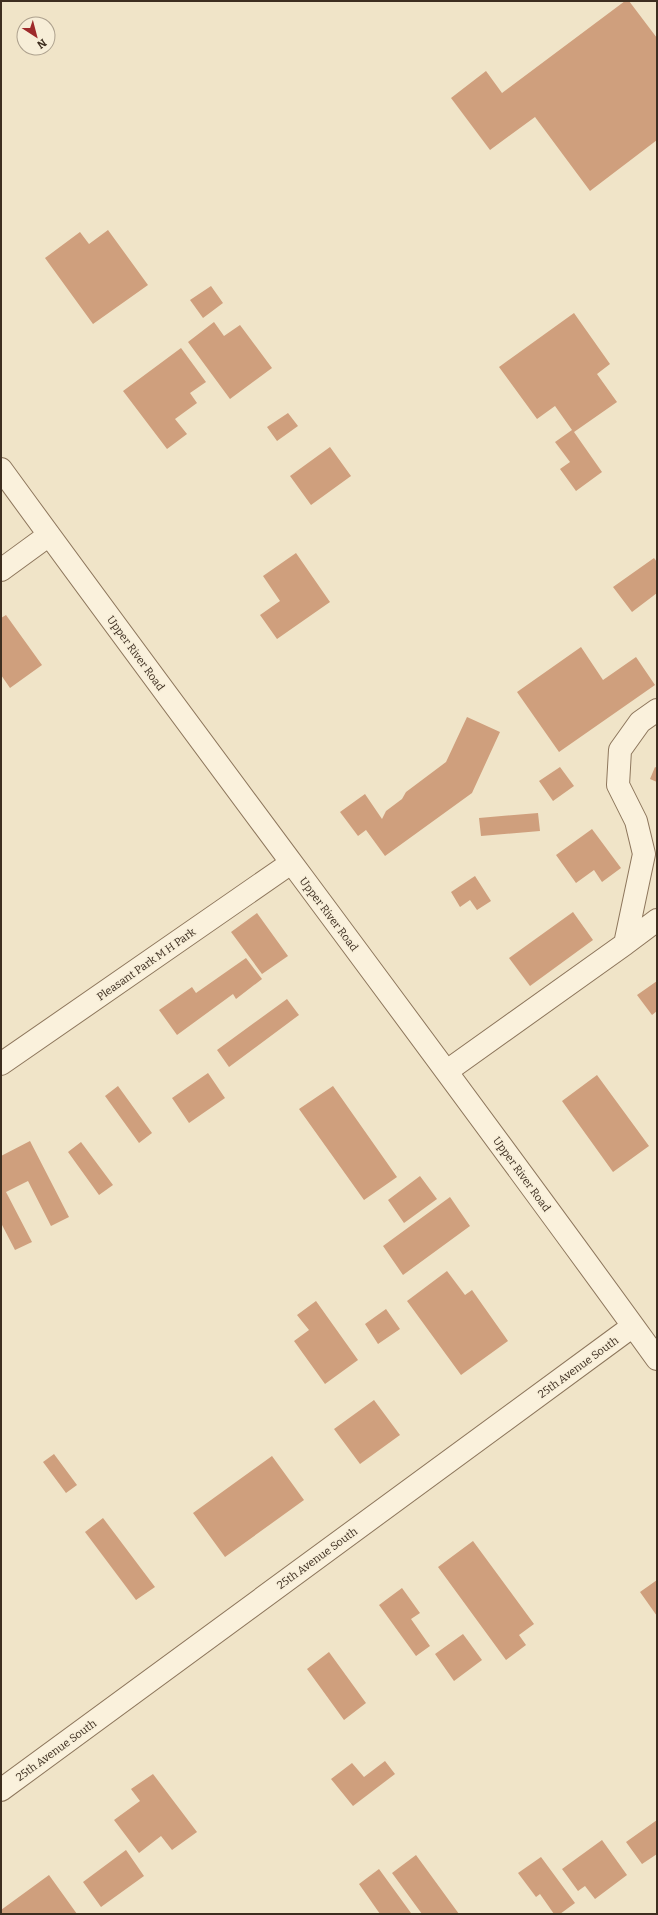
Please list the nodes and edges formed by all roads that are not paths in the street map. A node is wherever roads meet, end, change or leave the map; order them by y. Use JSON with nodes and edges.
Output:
{"nodes":[{"id":1,"x":1,"y":469,"type":"edge"},
{"id":2,"x":49,"y":535,"type":"junction"},
{"id":3,"x":1,"y":570,"type":"edge"},
{"id":4,"x":657,"y":710,"type":"edge"},
{"id":5,"x":291,"y":863,"type":"junction"},
{"id":6,"x":657,"y":920,"type":"edge"},
{"id":7,"x":625,"y":944,"type":"junction"},
{"id":8,"x":1,"y":1064,"type":"edge"},
{"id":9,"x":447,"y":1071,"type":"junction"},
{"id":10,"x":633,"y":1326,"type":"junction"},
{"id":11,"x":657,"y":1359,"type":"edge"},
{"id":12,"x":1,"y":1790,"type":"edge"}],
"edges":[{"from":1,"to":2,"type":"street","name":"Upper River Road"},
{"from":2,"to":3,"type":"street"},
{"from":2,"to":5,"type":"street","name":"Upper River Road"},
{"from":4,"to":7,"type":"street"},
{"from":5,"to":8,"type":"street","name":"Pleasant Park M H Park"},
{"from":5,"to":9,"type":"street","name":"Upper River Road"},
{"from":6,"to":7,"type":"street"},
{"from":7,"to":9,"type":"street"},
{"from":9,"to":10,"type":"street","name":"Upper River Road"},
{"from":10,"to":11,"type":"street","name":"Upper River Road"},
{"from":10,"to":12,"type":"street","name":"25th Avenue South"}]}
